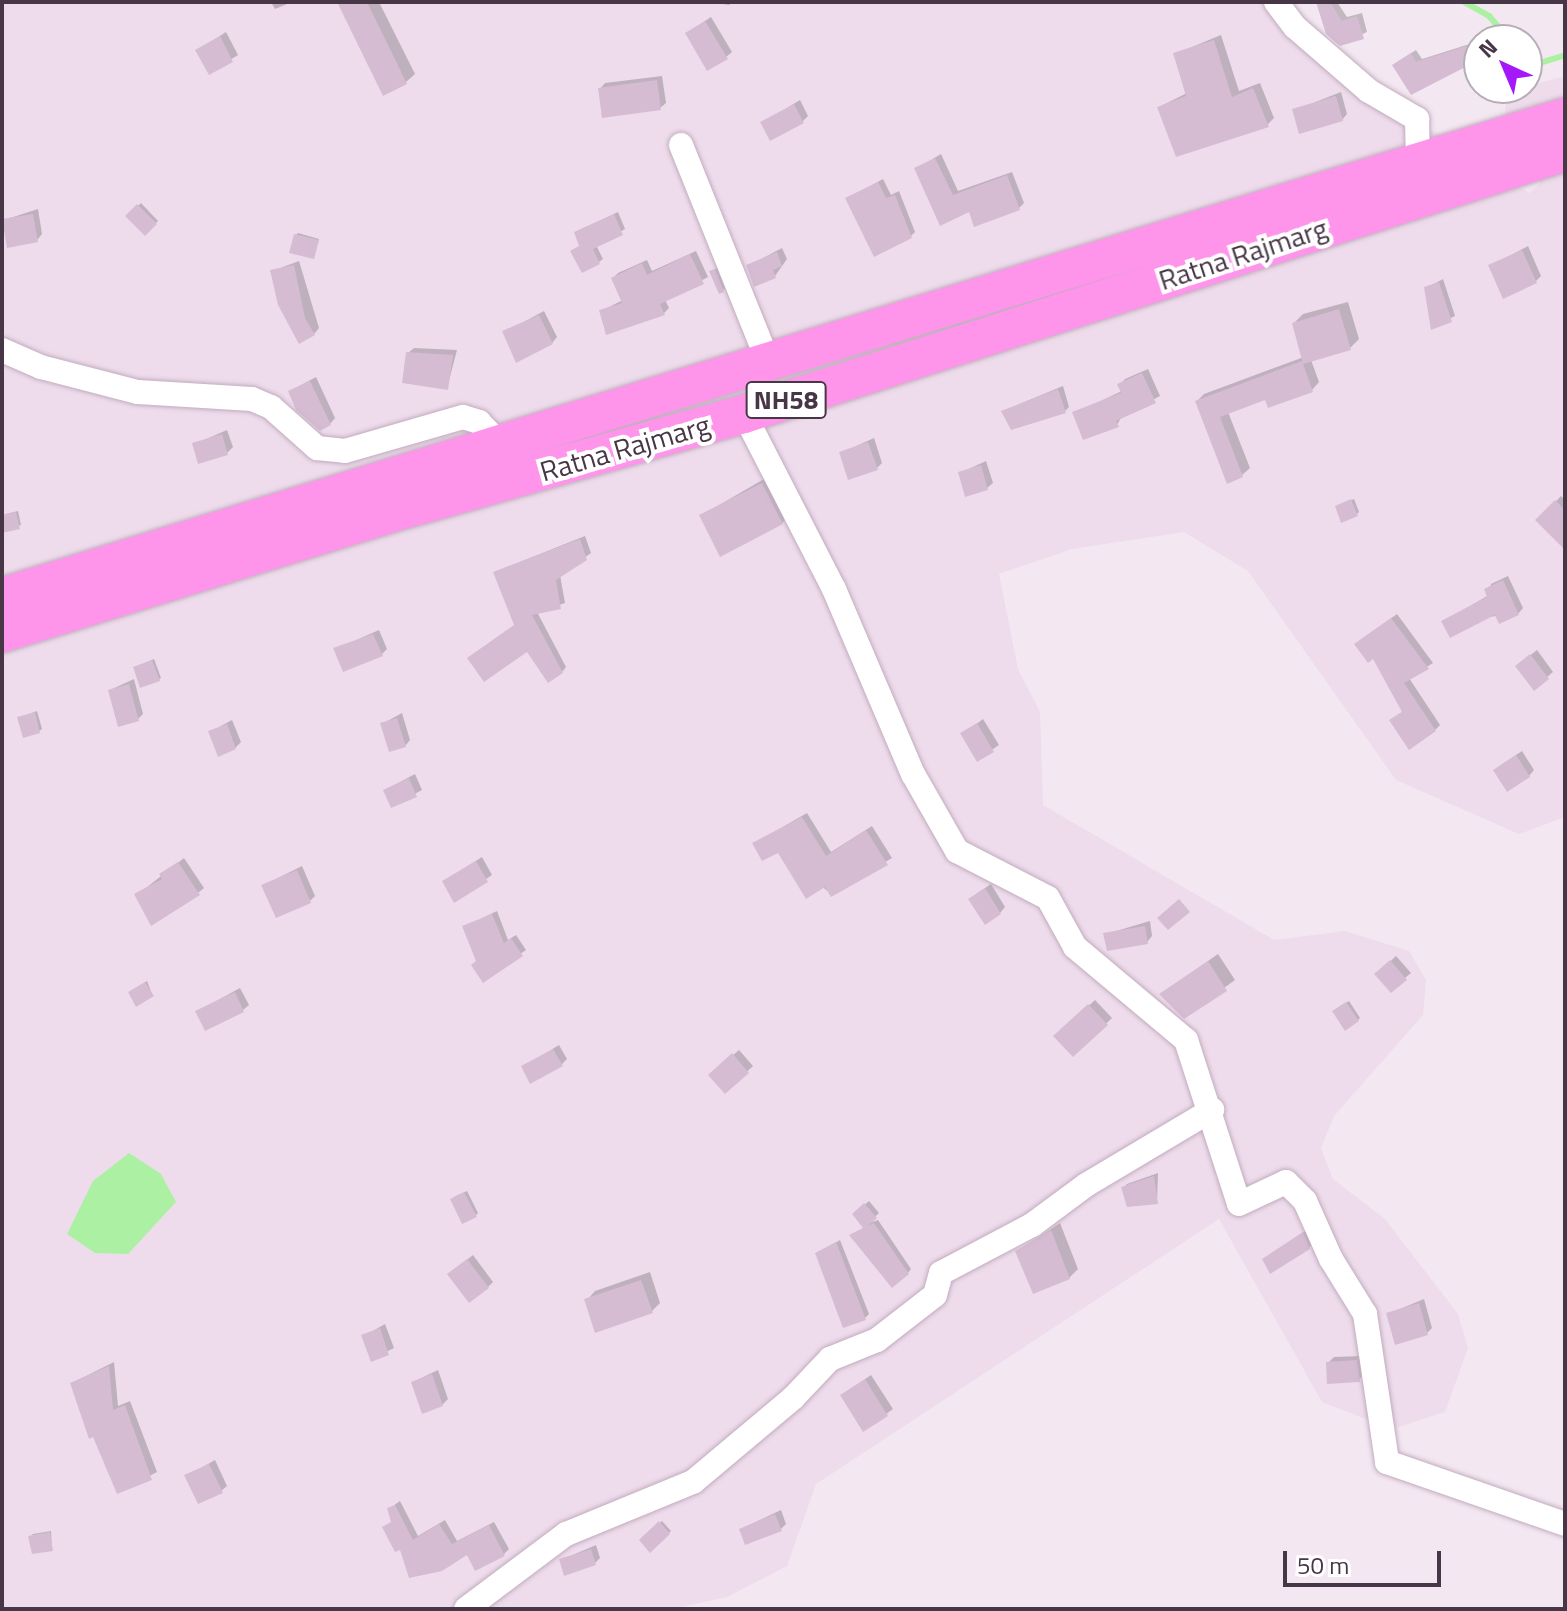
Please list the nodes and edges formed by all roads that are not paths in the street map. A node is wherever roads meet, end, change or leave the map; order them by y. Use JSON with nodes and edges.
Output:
{"nodes":[{"id":1,"x":1276,"y":2,"type":"edge"},
{"id":2,"x":1565,"y":117,"type":"edge"},
{"id":3,"x":681,"y":145,"type":"dead end"},
{"id":4,"x":1565,"y":152,"type":"edge"},
{"id":5,"x":1418,"y":162,"type":"junction"},
{"id":6,"x":2,"y":350,"type":"edge"},
{"id":7,"x":768,"y":361,"type":"junction"},
{"id":8,"x":744,"y":414,"type":"junction"},
{"id":9,"x":498,"y":442,"type":"junction"},
{"id":10,"x":2,"y":597,"type":"edge"},
{"id":11,"x":2,"y":633,"type":"edge"},
{"id":12,"x":1212,"y":1110,"type":"junction"},
{"id":13,"x":1565,"y":1524,"type":"edge"},
{"id":14,"x":466,"y":1609,"type":"edge"}],
"edges":[{"from":1,"to":5,"type":"street"},
{"from":2,"to":5,"type":"main road","name":"Ratna Rajmarg","number":"NH58"},
{"from":3,"to":7,"type":"street"},
{"from":4,"to":8,"type":"main road","name":"Ratna Rajmarg","number":"NH58"},
{"from":5,"to":7,"type":"main road","name":"Ratna Rajmarg","number":"NH58"},
{"from":6,"to":9,"type":"street"},
{"from":7,"to":9,"type":"main road","name":"Ratna Rajmarg","number":"NH58"},
{"from":8,"to":11,"type":"main road","name":"Ratna Rajmarg","number":"NH58"},
{"from":8,"to":12,"type":"street"},
{"from":9,"to":10,"type":"main road","name":"Ratna Rajmarg","number":"NH58"},
{"from":12,"to":13,"type":"street"},
{"from":12,"to":14,"type":"street"}]}
